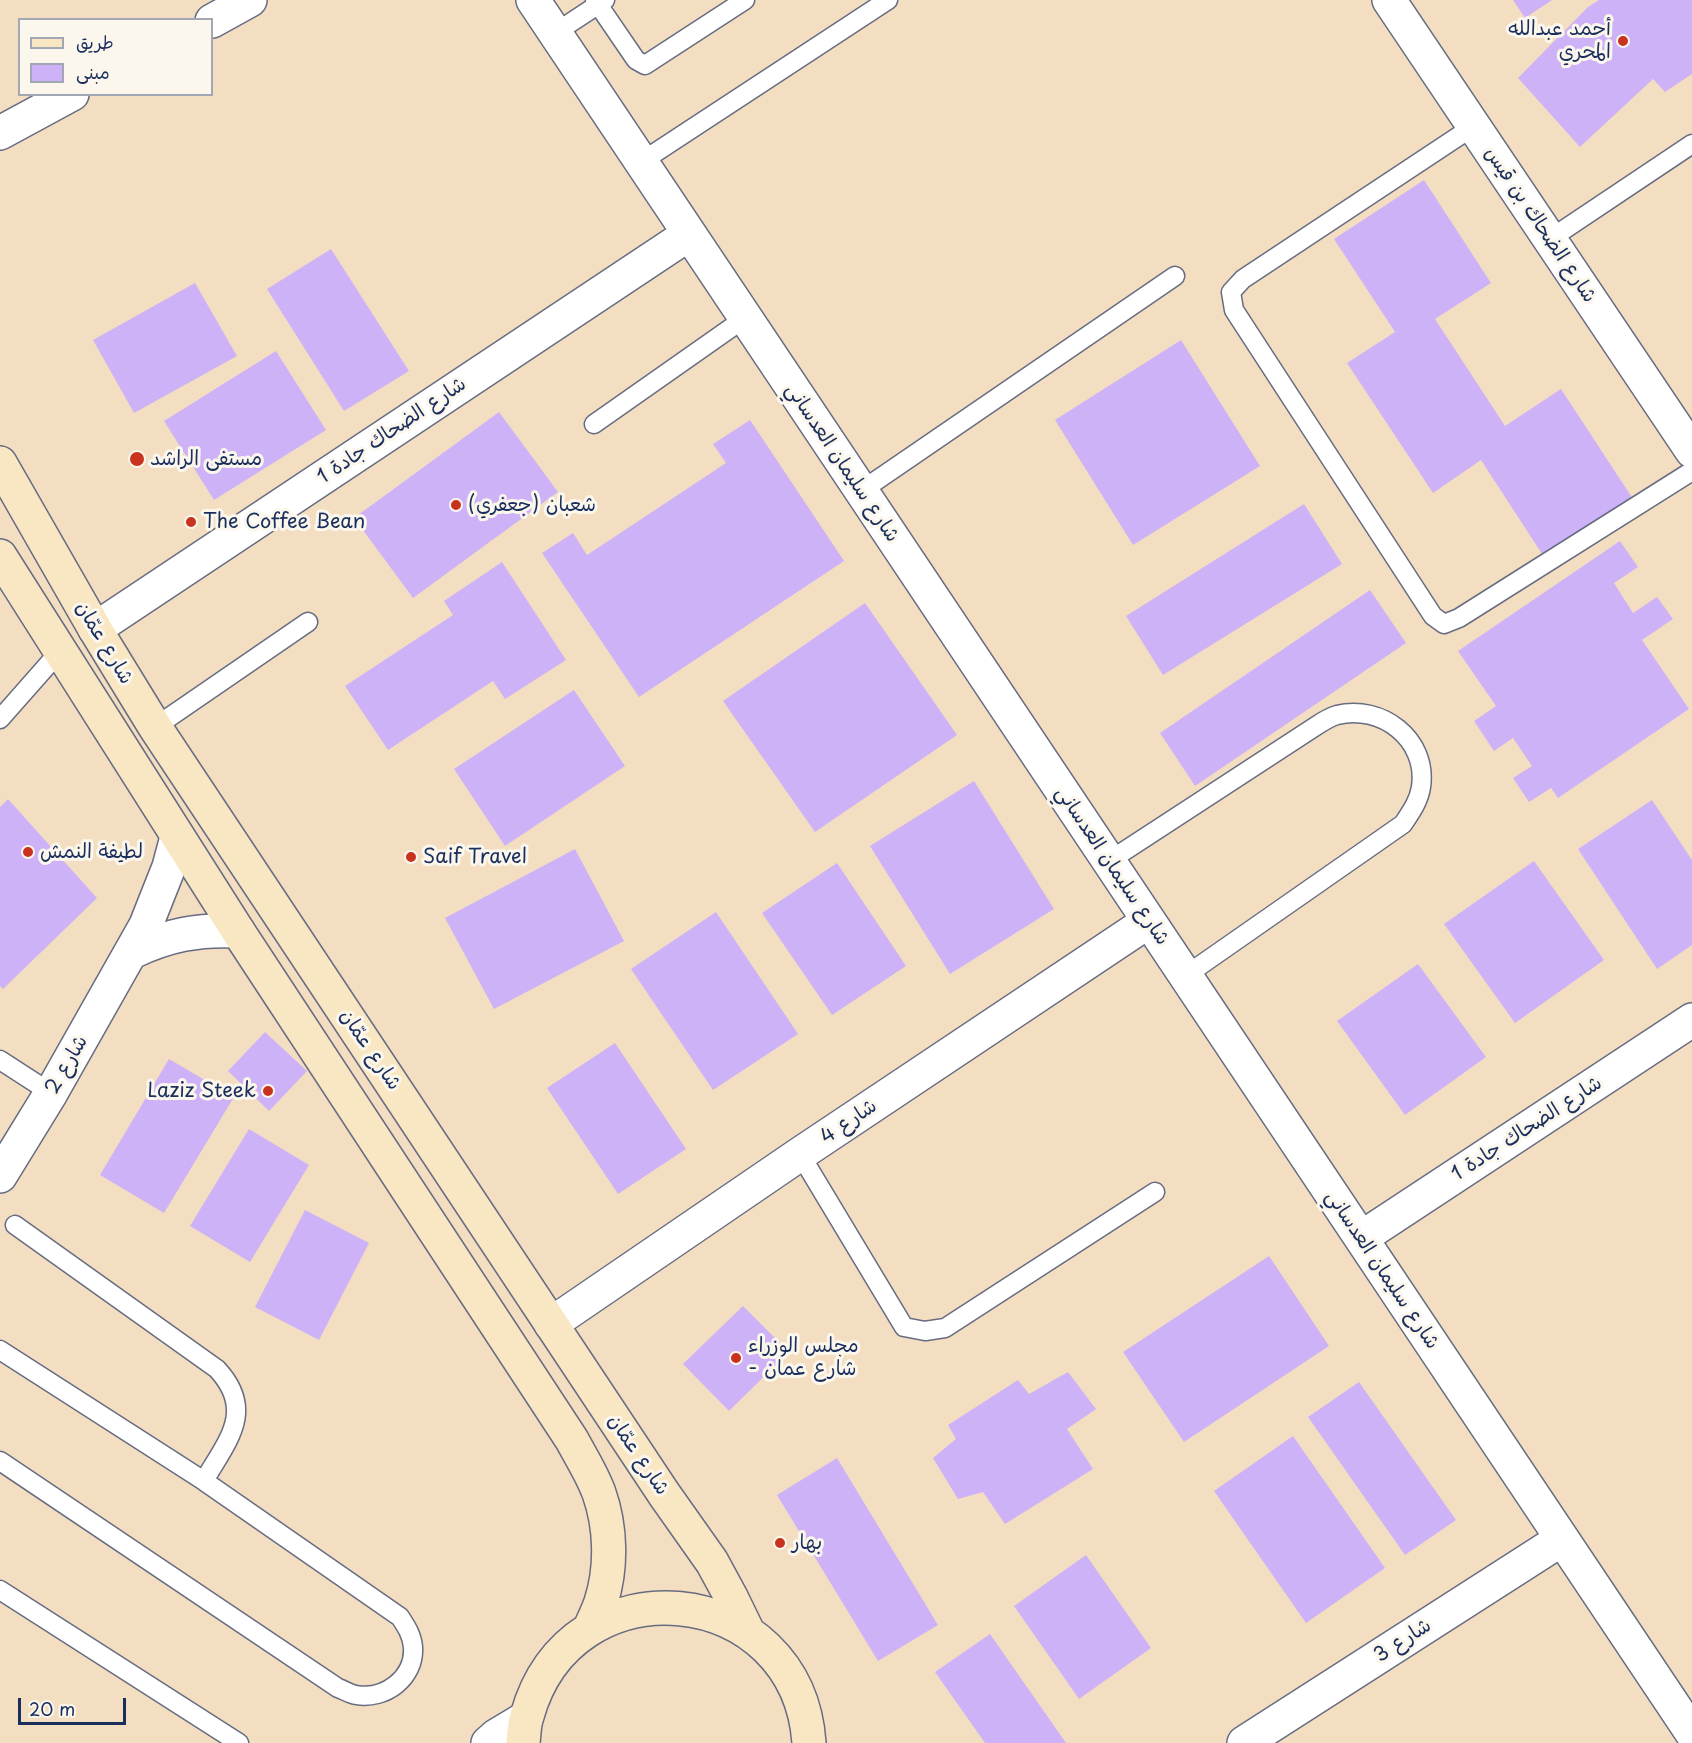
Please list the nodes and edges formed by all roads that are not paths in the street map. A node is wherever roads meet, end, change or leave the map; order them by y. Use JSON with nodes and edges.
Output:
{"nodes":[{"id":1,"x":250,"y":0,"type":"edge"},
{"id":2,"x":533,"y":0,"type":"edge"},
{"id":3,"x":745,"y":0,"type":"edge"},
{"id":4,"x":888,"y":0,"type":"edge"},
{"id":5,"x":1389,"y":0,"type":"edge"},
{"id":6,"x":600,"y":2,"type":"edge"},
{"id":7,"x":213,"y":20,"type":"edge"},
{"id":8,"x":555,"y":33,"type":"junction"},
{"id":9,"x":68,"y":96,"type":"edge"},
{"id":10,"x":1473,"y":126,"type":"junction"},
{"id":11,"x":0,"y":133,"type":"edge"},
{"id":12,"x":1692,"y":144,"type":"edge"},
{"id":13,"x":641,"y":162,"type":"junction"},
{"id":14,"x":689,"y":234,"type":"junction"},
{"id":15,"x":1550,"y":239,"type":"junction"},
{"id":16,"x":1175,"y":276,"type":"dead end"},
{"id":17,"x":746,"y":318,"type":"junction"},
{"id":18,"x":594,"y":424,"type":"dead end"},
{"id":19,"x":1692,"y":451,"type":"edge"},
{"id":20,"x":0,"y":463,"type":"edge"},
{"id":21,"x":1692,"y":471,"type":"edge"},
{"id":22,"x":861,"y":491,"type":"junction"},
{"id":23,"x":0,"y":556,"type":"edge"},
{"id":24,"x":308,"y":622,"type":"dead end"},
{"id":25,"x":95,"y":629,"type":"junction"},
{"id":26,"x":60,"y":651,"type":"junction"},
{"id":27,"x":0,"y":719,"type":"edge"},
{"id":28,"x":155,"y":727,"type":"junction"},
{"id":29,"x":177,"y":837,"type":"junction"},
{"id":30,"x":1109,"y":861,"type":"junction"},
{"id":31,"x":1149,"y":921,"type":"junction"},
{"id":32,"x":238,"y":931,"type":"junction"},
{"id":33,"x":132,"y":952,"type":"junction"},
{"id":34,"x":1185,"y":976,"type":"junction"},
{"id":35,"x":1692,"y":1020,"type":"edge"},
{"id":36,"x":0,"y":1060,"type":"edge"},
{"id":37,"x":51,"y":1093,"type":"junction"},
{"id":38,"x":800,"y":1154,"type":"junction"},
{"id":39,"x":0,"y":1176,"type":"edge"},
{"id":40,"x":1155,"y":1192,"type":"dead end"},
{"id":41,"x":15,"y":1225,"type":"dead end"},
{"id":42,"x":1361,"y":1238,"type":"junction"},
{"id":43,"x":551,"y":1324,"type":"junction"},
{"id":44,"x":0,"y":1350,"type":"edge"},
{"id":45,"x":0,"y":1461,"type":"edge"},
{"id":46,"x":204,"y":1481,"type":"junction"},
{"id":47,"x":1562,"y":1539,"type":"junction"},
{"id":48,"x":0,"y":1590,"type":"edge"},
{"id":49,"x":590,"y":1628,"type":"junction"},
{"id":50,"x":748,"y":1632,"type":"junction"},
{"id":51,"x":525,"y":1731,"type":"edge"},
{"id":52,"x":1692,"y":1733,"type":"edge"},
{"id":53,"x":813,"y":1736,"type":"edge"},
{"id":54,"x":239,"y":1743,"type":"edge"},
{"id":55,"x":489,"y":1743,"type":"edge"},
{"id":56,"x":1244,"y":1743,"type":"edge"}],
"edges":[{"from":1,"to":7,"type":"street"},
{"from":2,"to":8,"type":"street","name":"شارع سليمان العدساني"},
{"from":3,"to":6,"type":"lane"},
{"from":4,"to":13,"type":"lane"},
{"from":5,"to":10,"type":"street","name":"شارع الضحاك بن قيس"},
{"from":6,"to":8,"type":"lane"},
{"from":8,"to":13,"type":"street","name":"شارع سليمان العدساني"},
{"from":9,"to":11,"type":"street"},
{"from":10,"to":15,"type":"street","name":"شارع الضحاك بن قيس"},
{"from":10,"to":21,"type":"lane"},
{"from":12,"to":15,"type":"lane"},
{"from":13,"to":14,"type":"street","name":"شارع سليمان العدساني"},
{"from":14,"to":17,"type":"street","name":"شارع سليمان العدساني"},
{"from":14,"to":25,"type":"street","name":"شارع الضحاك جادة 1"},
{"from":15,"to":19,"type":"street","name":"شارع الضحاك بن قيس"},
{"from":16,"to":22,"type":"lane"},
{"from":17,"to":18,"type":"lane"},
{"from":17,"to":22,"type":"street","name":"شارع سليمان العدساني"},
{"from":20,"to":25,"type":"main road","name":"شارع عمّان"},
{"from":22,"to":30,"type":"street","name":"شارع سليمان العدساني"},
{"from":23,"to":26,"type":"main road","name":"شارع عمّان"},
{"from":24,"to":28,"type":"lane"},
{"from":25,"to":28,"type":"main road","name":"شارع عمّان"},
{"from":26,"to":27,"type":"lane"},
{"from":26,"to":29,"type":"main road","name":"شارع عمّان"},
{"from":28,"to":43,"type":"main road","name":"شارع عمّان"},
{"from":29,"to":32,"type":"main road","name":"شارع عمّان"},
{"from":29,"to":33,"type":"street","name":"شارع 2"},
{"from":30,"to":31,"type":"street","name":"شارع سليمان العدساني"},
{"from":30,"to":34,"type":"lane"},
{"from":31,"to":34,"type":"street","name":"شارع سليمان العدساني"},
{"from":31,"to":38,"type":"street","name":"شارع 4"},
{"from":32,"to":33,"type":"street"},
{"from":32,"to":49,"type":"main road","name":"شارع عمّان"},
{"from":33,"to":37,"type":"street","name":"شارع 2"},
{"from":34,"to":42,"type":"street","name":"شارع سليمان العدساني"},
{"from":35,"to":42,"type":"street","name":"شارع الضحاك جادة 1"},
{"from":36,"to":37,"type":"lane"},
{"from":37,"to":39,"type":"street","name":"شارع 2"},
{"from":38,"to":40,"type":"lane"},
{"from":38,"to":43,"type":"street","name":"شارع 4"},
{"from":41,"to":46,"type":"lane"},
{"from":42,"to":47,"type":"street","name":"شارع سليمان العدساني"},
{"from":43,"to":50,"type":"main road","name":"شارع عمّان"},
{"from":44,"to":46,"type":"lane"},
{"from":45,"to":46,"type":"lane"},
{"from":47,"to":52,"type":"street","name":"شارع سليمان العدساني"},
{"from":47,"to":56,"type":"street","name":"شارع 3"},
{"from":48,"to":54,"type":"lane"},
{"from":49,"to":50,"type":"main road"},
{"from":49,"to":51,"type":"main road"},
{"from":50,"to":53,"type":"main road"},
{"from":51,"to":55,"type":"street"}]}
